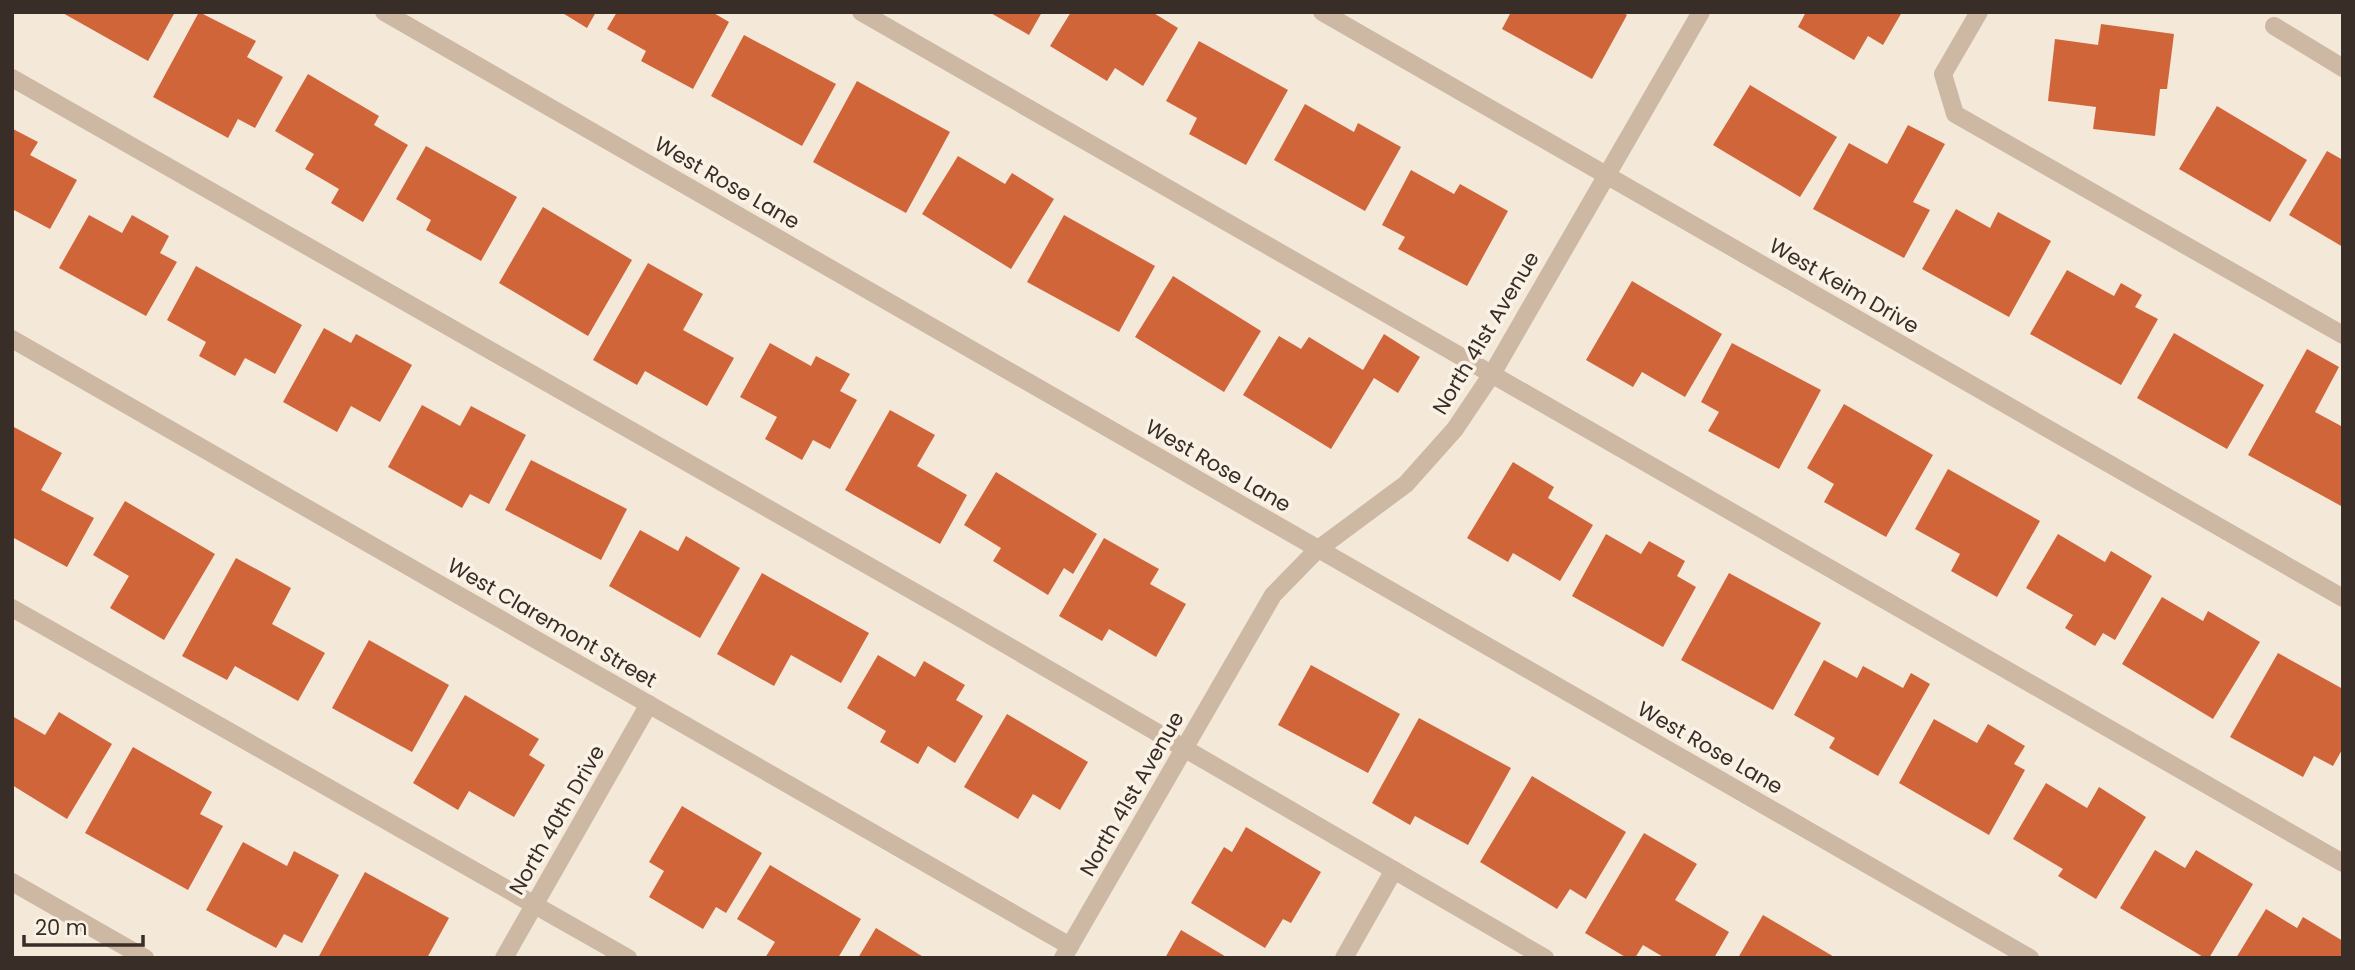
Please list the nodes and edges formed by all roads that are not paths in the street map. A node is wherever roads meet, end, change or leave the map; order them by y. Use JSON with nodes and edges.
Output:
{"nodes":[{"id":1,"x":384,"y":12,"type":"edge"},
{"id":2,"x":861,"y":12,"type":"edge"},
{"id":3,"x":1322,"y":12,"type":"edge"},
{"id":4,"x":1701,"y":12,"type":"edge"},
{"id":5,"x":1979,"y":12,"type":"edge"},
{"id":6,"x":2274,"y":26,"type":"dead end"},
{"id":7,"x":2343,"y":68,"type":"edge"},
{"id":8,"x":12,"y":78,"type":"edge"},
{"id":9,"x":1606,"y":176,"type":"junction"},
{"id":10,"x":2343,"y":335,"type":"edge"},
{"id":11,"x":12,"y":339,"type":"edge"},
{"id":12,"x":1492,"y":374,"type":"junction"},
{"id":13,"x":1317,"y":550,"type":"junction"},
{"id":14,"x":2343,"y":598,"type":"edge"},
{"id":15,"x":12,"y":608,"type":"edge"},
{"id":16,"x":649,"y":704,"type":"junction"},
{"id":17,"x":1183,"y":749,"type":"junction"},
{"id":18,"x":2343,"y":863,"type":"edge"},
{"id":19,"x":1394,"y":870,"type":"junction"},
{"id":20,"x":12,"y":882,"type":"edge"},
{"id":21,"x":534,"y":905,"type":"junction"},
{"id":22,"x":1066,"y":952,"type":"edge"},
{"id":23,"x":145,"y":958,"type":"edge"},
{"id":24,"x":504,"y":958,"type":"edge"},
{"id":25,"x":628,"y":958,"type":"edge"},
{"id":26,"x":1344,"y":958,"type":"edge"},
{"id":27,"x":1545,"y":958,"type":"edge"},
{"id":28,"x":2030,"y":958,"type":"edge"}],
"edges":[{"from":1,"to":13,"type":"street","name":"West Rose Lane"},
{"from":2,"to":12,"type":"street"},
{"from":3,"to":9,"type":"street","name":"West Keim Drive"},
{"from":4,"to":9,"type":"street","name":"North 41st Avenue"},
{"from":5,"to":10,"type":"street"},
{"from":6,"to":7,"type":"street"},
{"from":8,"to":17,"type":"street"},
{"from":9,"to":12,"type":"street","name":"North 41st Avenue"},
{"from":9,"to":14,"type":"street","name":"West Keim Drive"},
{"from":11,"to":16,"type":"street","name":"West Claremont Street"},
{"from":12,"to":13,"type":"street","name":"North 41st Avenue"},
{"from":12,"to":18,"type":"street"},
{"from":13,"to":17,"type":"street","name":"North 41st Avenue"},
{"from":13,"to":28,"type":"street","name":"West Rose Lane"},
{"from":15,"to":21,"type":"street"},
{"from":16,"to":21,"type":"street","name":"North 40th Drive"},
{"from":16,"to":22,"type":"street","name":"West Claremont Street"},
{"from":17,"to":19,"type":"street"},
{"from":17,"to":22,"type":"street","name":"North 41st Avenue"},
{"from":19,"to":26,"type":"street"},
{"from":19,"to":27,"type":"street"},
{"from":20,"to":23,"type":"street"},
{"from":21,"to":24,"type":"street","name":"North 40th Drive"},
{"from":21,"to":25,"type":"street"}]}
